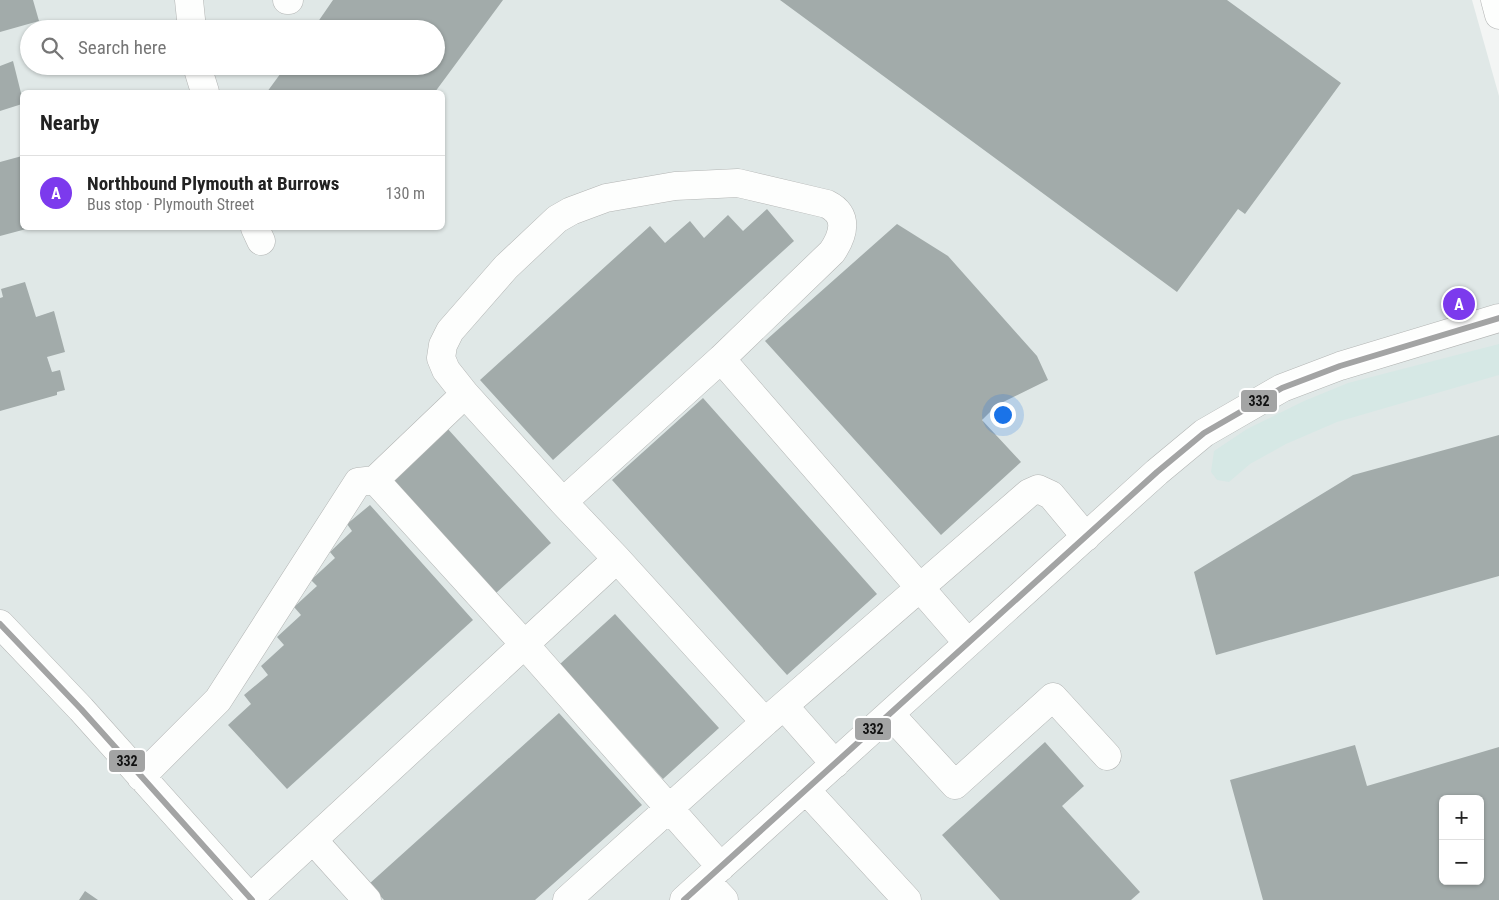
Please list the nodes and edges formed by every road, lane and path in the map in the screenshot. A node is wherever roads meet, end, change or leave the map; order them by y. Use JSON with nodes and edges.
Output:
{"nodes":[{"id":1,"x":189,"y":0,"type":"edge"},
{"id":2,"x":1495,"y":0,"type":"edge"},
{"id":3,"x":1499,"y":15,"type":"edge"},
{"id":4,"x":191,"y":20,"type":"edge"},
{"id":5,"x":200,"y":75,"type":"edge"},
{"id":6,"x":205,"y":90,"type":"edge"},
{"id":7,"x":1499,"y":318,"type":"edge"},
{"id":8,"x":721,"y":360,"type":"junction"},
{"id":9,"x":466,"y":394,"type":"junction"},
{"id":10,"x":375,"y":480,"type":"junction"},
{"id":11,"x":563,"y":502,"type":"junction"},
{"id":12,"x":1086,"y":537,"type":"junction"},
{"id":13,"x":617,"y":559,"type":"junction"},
{"id":14,"x":919,"y":588,"type":"junction"},
{"id":15,"x":3,"y":633,"type":"edge"},
{"id":16,"x":968,"y":643,"type":"junction"},
{"id":17,"x":525,"y":645,"type":"junction"},
{"id":18,"x":774,"y":714,"type":"junction"},
{"id":19,"x":890,"y":714,"type":"junction"},
{"id":20,"x":1107,"y":756,"type":"dead end"},
{"id":21,"x":835,"y":764,"type":"junction"},
{"id":22,"x":141,"y":777,"type":"junction"},
{"id":23,"x":806,"y":790,"type":"junction"},
{"id":24,"x":670,"y":808,"type":"junction"},
{"id":25,"x":313,"y":840,"type":"junction"},
{"id":26,"x":717,"y":883,"type":"edge"},
{"id":27,"x":251,"y":899,"type":"edge"},
{"id":28,"x":366,"y":900,"type":"edge"},
{"id":29,"x":567,"y":900,"type":"edge"},
{"id":30,"x":684,"y":900,"type":"edge"},
{"id":31,"x":907,"y":900,"type":"edge"}],
"edges":[{"from":1,"to":4,"type":"street"},
{"from":2,"to":3,"type":"street"},
{"from":5,"to":6,"type":"street"},
{"from":7,"to":12,"type":"street"},
{"from":8,"to":9,"type":"street"},
{"from":8,"to":11,"type":"street"},
{"from":8,"to":14,"type":"street"},
{"from":9,"to":10,"type":"street"},
{"from":9,"to":11,"type":"street"},
{"from":10,"to":17,"type":"street"},
{"from":10,"to":22,"type":"street"},
{"from":11,"to":13,"type":"street"},
{"from":12,"to":14,"type":"street"},
{"from":12,"to":16,"type":"street"},
{"from":13,"to":17,"type":"street"},
{"from":13,"to":18,"type":"street"},
{"from":14,"to":16,"type":"street"},
{"from":14,"to":18,"type":"street"},
{"from":15,"to":22,"type":"street"},
{"from":16,"to":19,"type":"street"},
{"from":17,"to":24,"type":"street"},
{"from":17,"to":25,"type":"street"},
{"from":18,"to":21,"type":"street"},
{"from":18,"to":24,"type":"street"},
{"from":19,"to":20,"type":"street"},
{"from":19,"to":21,"type":"street"},
{"from":21,"to":23,"type":"street"},
{"from":22,"to":27,"type":"street"},
{"from":23,"to":26,"type":"street"},
{"from":23,"to":31,"type":"street"},
{"from":24,"to":26,"type":"street"},
{"from":24,"to":29,"type":"street"},
{"from":25,"to":27,"type":"street"},
{"from":25,"to":28,"type":"street"},
{"from":26,"to":30,"type":"street"}]}
